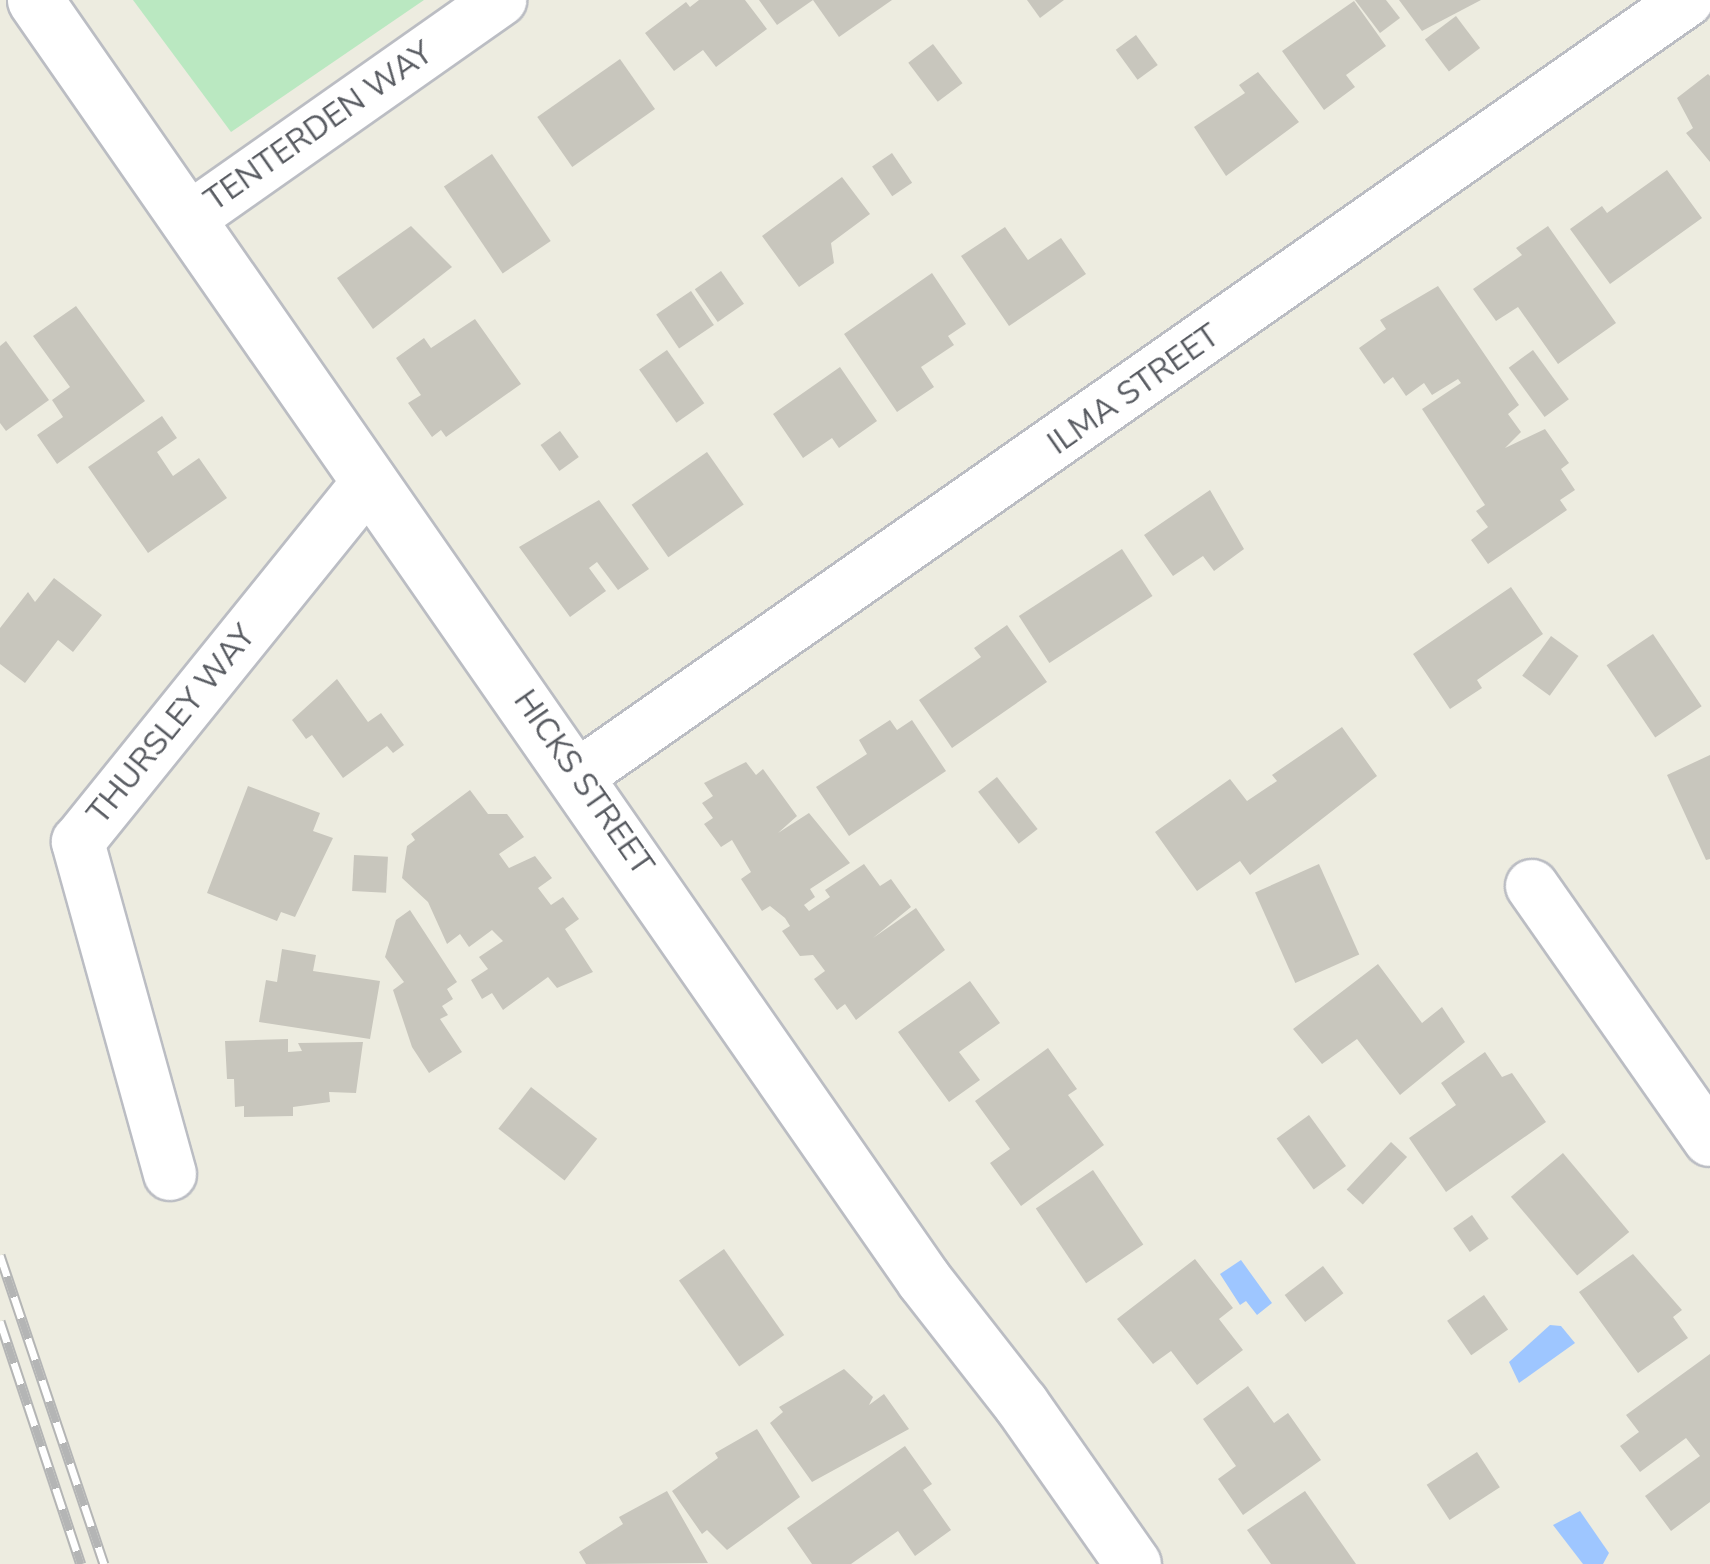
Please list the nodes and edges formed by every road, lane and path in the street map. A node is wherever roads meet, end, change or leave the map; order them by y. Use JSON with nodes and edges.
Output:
{"nodes":[{"id":1,"x":35,"y":0,"type":"edge"},
{"id":2,"x":500,"y":0,"type":"edge"},
{"id":3,"x":1687,"y":0,"type":"edge"},
{"id":4,"x":187,"y":220,"type":"junction"},
{"id":5,"x":370,"y":480,"type":"junction"},
{"id":6,"x":578,"y":775,"type":"junction"},
{"id":7,"x":1532,"y":886,"type":"dead end"},
{"id":8,"x":1710,"y":1140,"type":"edge"},
{"id":9,"x":170,"y":1174,"type":"dead end"},
{"id":10,"x":1133,"y":1564,"type":"edge"}],
"edges":[{"from":1,"to":4,"type":"street","name":"HICKS STREET"},
{"from":2,"to":4,"type":"street","name":"TENTERDEN WAY"},
{"from":3,"to":6,"type":"street","name":"ILMA STREET"},
{"from":4,"to":5,"type":"street","name":"HICKS STREET"},
{"from":5,"to":6,"type":"street","name":"HICKS STREET"},
{"from":5,"to":9,"type":"street","name":"THURSLEY WAY"},
{"from":6,"to":10,"type":"street","name":"HICKS STREET"},
{"from":7,"to":8,"type":"street"}]}
